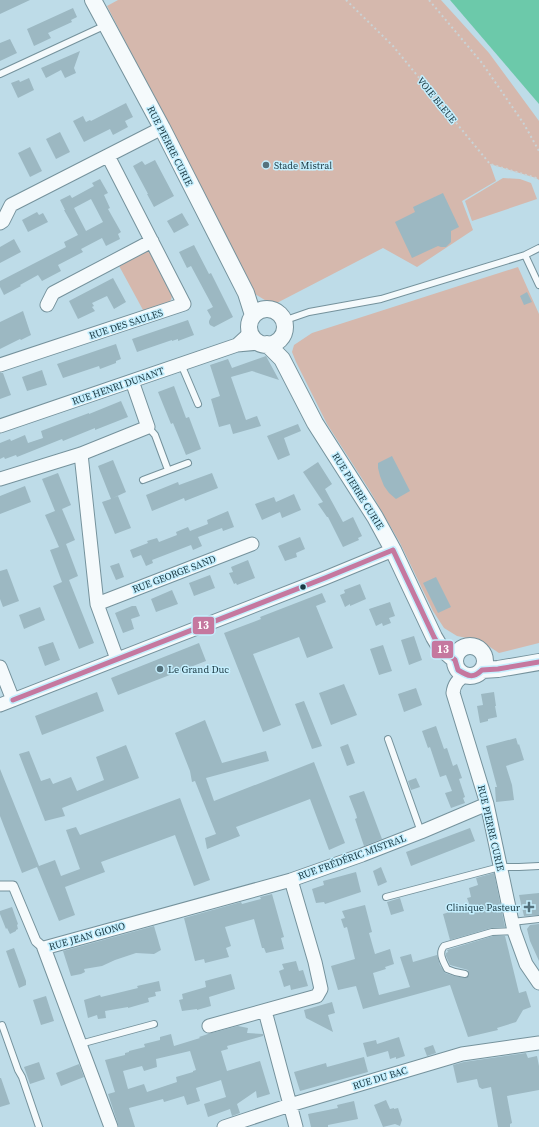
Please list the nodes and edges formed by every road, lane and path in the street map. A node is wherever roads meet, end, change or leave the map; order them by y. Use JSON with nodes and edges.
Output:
{"nodes":[{"id":1,"x":93,"y":0,"type":"edge"},
{"id":2,"x":346,"y":0,"type":"edge"},
{"id":3,"x":429,"y":0,"type":"edge"},
{"id":4,"x":106,"y":25,"type":"junction"},
{"id":5,"x":0,"y":74,"type":"edge"},
{"id":6,"x":162,"y":128,"type":"junction"},
{"id":7,"x":539,"y":151,"type":"edge"},
{"id":8,"x":108,"y":156,"type":"junction"},
{"id":9,"x":539,"y":180,"type":"edge"},
{"id":10,"x":0,"y":223,"type":"edge"},
{"id":11,"x":152,"y":241,"type":"junction"},
{"id":12,"x":539,"y":248,"type":"edge"},
{"id":13,"x":524,"y":255,"type":"junction"},
{"id":14,"x":539,"y":285,"type":"edge"},
{"id":15,"x":47,"y":305,"type":"dead end"},
{"id":16,"x":259,"y":312,"type":"junction"},
{"id":17,"x":283,"y":321,"type":"junction"},
{"id":18,"x":264,"y":339,"type":"junction"},
{"id":19,"x":181,"y":364,"type":"junction"},
{"id":20,"x":0,"y":365,"type":"edge"},
{"id":21,"x":132,"y":381,"type":"junction"},
{"id":22,"x":198,"y":404,"type":"dead end"},
{"id":23,"x":0,"y":426,"type":"edge"},
{"id":24,"x":148,"y":427,"type":"junction"},
{"id":25,"x":81,"y":454,"type":"junction"},
{"id":26,"x":188,"y":463,"type":"dead end"},
{"id":27,"x":168,"y":470,"type":"junction"},
{"id":28,"x":0,"y":479,"type":"edge"},
{"id":29,"x":143,"y":480,"type":"dead end"},
{"id":30,"x":252,"y":544,"type":"dead end"},
{"id":31,"x":393,"y":550,"type":"junction"},
{"id":32,"x":97,"y":604,"type":"junction"},
{"id":33,"x":428,"y":626,"type":"junction"},
{"id":34,"x":464,"y":647,"type":"junction"},
{"id":35,"x":117,"y":659,"type":"junction"},
{"id":36,"x":455,"y":660,"type":"junction"},
{"id":37,"x":483,"y":663,"type":"junction"},
{"id":38,"x":534,"y":663,"type":"edge"},
{"id":39,"x":0,"y":667,"type":"edge"},
{"id":40,"x":466,"y":675,"type":"junction"},
{"id":41,"x":13,"y":700,"type":"junction"},
{"id":42,"x":0,"y":705,"type":"edge"},
{"id":43,"x":388,"y":739,"type":"dead end"},
{"id":44,"x":487,"y":804,"type":"junction"},
{"id":45,"x":421,"y":832,"type":"junction"},
{"id":46,"x":539,"y":866,"type":"edge"},
{"id":47,"x":500,"y":867,"type":"junction"},
{"id":48,"x":291,"y":880,"type":"junction"},
{"id":49,"x":0,"y":886,"type":"edge"},
{"id":50,"x":386,"y":897,"type":"dead end"},
{"id":51,"x":539,"y":919,"type":"edge"},
{"id":52,"x":513,"y":926,"type":"junction"},
{"id":53,"x":44,"y":948,"type":"junction"},
{"id":54,"x":465,"y":974,"type":"dead end"},
{"id":55,"x":539,"y":983,"type":"edge"},
{"id":56,"x":265,"y":1011,"type":"junction"},
{"id":57,"x":154,"y":1024,"type":"dead end"},
{"id":58,"x":2,"y":1025,"type":"dead end"},
{"id":59,"x":209,"y":1026,"type":"dead end"},
{"id":60,"x":539,"y":1043,"type":"edge"},
{"id":61,"x":80,"y":1044,"type":"junction"},
{"id":62,"x":290,"y":1105,"type":"junction"},
{"id":63,"x":39,"y":1127,"type":"edge"},
{"id":64,"x":111,"y":1127,"type":"edge"},
{"id":65,"x":224,"y":1127,"type":"edge"},
{"id":66,"x":296,"y":1127,"type":"edge"}],
"edges":[{"from":1,"to":4,"type":"street","name":"RUE PIERRE CURIE"},
{"from":2,"to":9,"type":"path","name":"VOIE BLEUE"},
{"from":3,"to":7,"type":"path"},
{"from":4,"to":5,"type":"lane"},
{"from":4,"to":6,"type":"street","name":"RUE PIERRE CURIE"},
{"from":6,"to":8,"type":"street"},
{"from":6,"to":16,"type":"street","name":"RUE PIERRE CURIE"},
{"from":8,"to":10,"type":"street"},
{"from":8,"to":11,"type":"street","name":"RUE DES SAULES"},
{"from":11,"to":15,"type":"street"},
{"from":11,"to":20,"type":"street","name":"RUE DES SAULES"},
{"from":12,"to":13,"type":"lane"},
{"from":13,"to":14,"type":"lane"},
{"from":13,"to":17,"type":"lane"},
{"from":16,"to":17,"type":"street"},
{"from":16,"to":18,"type":"street"},
{"from":17,"to":18,"type":"street"},
{"from":18,"to":19,"type":"street","name":"RUE HENRI DUNANT"},
{"from":18,"to":31,"type":"street","name":"RUE PIERRE CURIE"},
{"from":19,"to":21,"type":"street","name":"RUE HENRI DUNANT"},
{"from":19,"to":22,"type":"lane"},
{"from":21,"to":23,"type":"street","name":"RUE HENRI DUNANT"},
{"from":21,"to":24,"type":"street"},
{"from":24,"to":25,"type":"street"},
{"from":24,"to":27,"type":"lane"},
{"from":25,"to":28,"type":"street"},
{"from":25,"to":32,"type":"street"},
{"from":26,"to":27,"type":"lane"},
{"from":27,"to":29,"type":"lane"},
{"from":30,"to":32,"type":"street","name":"RUE GEORGE SAND"},
{"from":31,"to":33,"type":"street","name":"RUE PIERRE CURIE"},
{"from":31,"to":35,"type":"street"},
{"from":32,"to":35,"type":"street"},
{"from":33,"to":34,"type":"street","name":"RUE PIERRE CURIE"},
{"from":33,"to":36,"type":"street","name":"RUE PIERRE CURIE"},
{"from":34,"to":36,"type":"street"},
{"from":34,"to":37,"type":"street"},
{"from":35,"to":41,"type":"street"},
{"from":36,"to":40,"type":"street"},
{"from":37,"to":38,"type":"street"},
{"from":37,"to":40,"type":"street"},
{"from":39,"to":41,"type":"street"},
{"from":40,"to":44,"type":"street","name":"RUE PIERRE CURIE"},
{"from":41,"to":42,"type":"street"},
{"from":43,"to":45,"type":"lane"},
{"from":44,"to":45,"type":"street","name":"RUE FRÉDÉRIC MISTRAL"},
{"from":44,"to":47,"type":"street","name":"RUE PIERRE CURIE"},
{"from":45,"to":48,"type":"street","name":"RUE FRÉDÉRIC MISTRAL"},
{"from":46,"to":47,"type":"lane"},
{"from":47,"to":50,"type":"lane"},
{"from":47,"to":52,"type":"street","name":"RUE PIERRE CURIE"},
{"from":48,"to":53,"type":"street","name":"RUE JEAN GIONO"},
{"from":48,"to":56,"type":"street","name":"RUE FRÉDÉRIC MISTRAL"},
{"from":49,"to":53,"type":"street"},
{"from":51,"to":52,"type":"lane"},
{"from":52,"to":54,"type":"lane"},
{"from":52,"to":55,"type":"street","name":"RUE PIERRE CURIE"},
{"from":53,"to":61,"type":"street","name":"RUE JEAN GIONO"},
{"from":56,"to":59,"type":"street","name":"RUE FRÉDÉRIC MISTRAL"},
{"from":56,"to":62,"type":"street"},
{"from":57,"to":61,"type":"lane"},
{"from":58,"to":63,"type":"lane"},
{"from":60,"to":62,"type":"street","name":"RUE DU BAC"},
{"from":61,"to":64,"type":"street","name":"RUE JEAN GIONO"},
{"from":62,"to":65,"type":"street","name":"RUE DU BAC"},
{"from":62,"to":66,"type":"street"}]}
